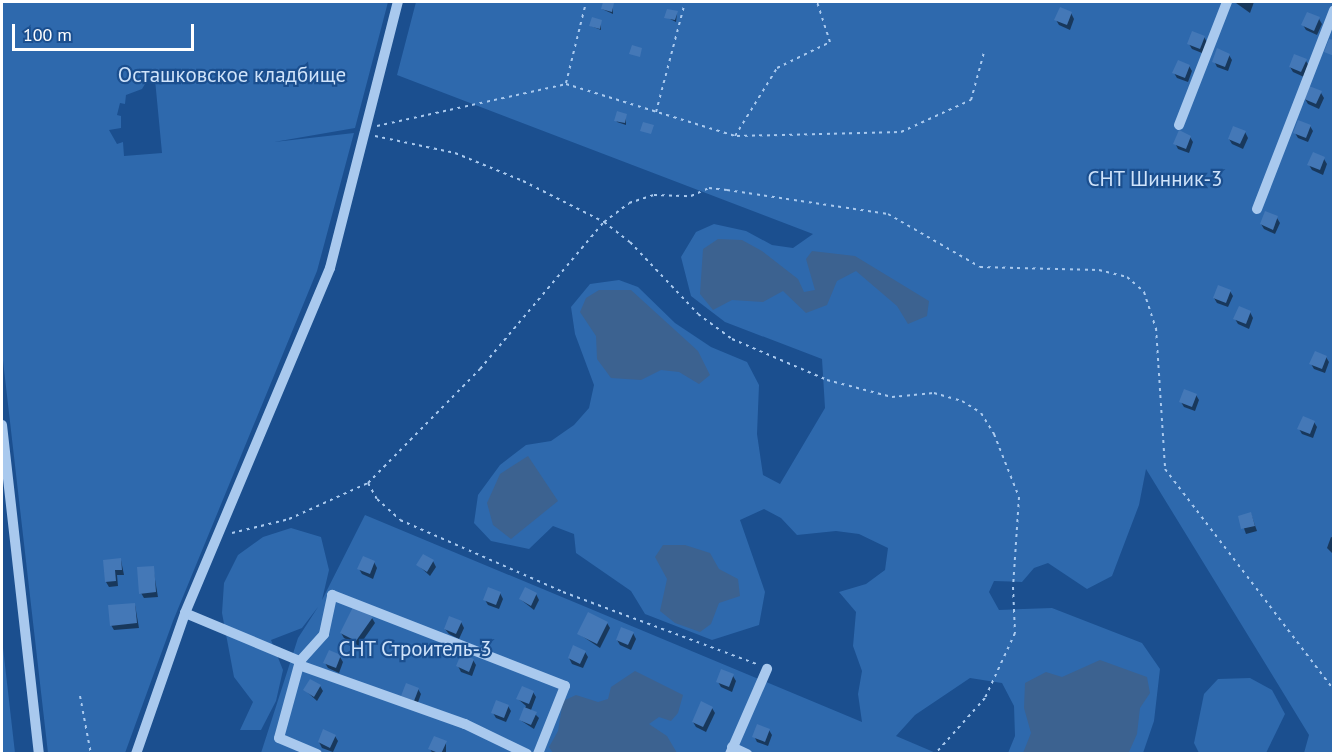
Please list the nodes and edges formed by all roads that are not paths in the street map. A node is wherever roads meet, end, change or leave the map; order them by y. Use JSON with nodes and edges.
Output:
{"nodes":[{"id":1,"x":398,"y":2,"type":"edge"},
{"id":2,"x":1227,"y":2,"type":"edge"},
{"id":3,"x":1334,"y":10,"type":"edge"},
{"id":4,"x":1179,"y":125,"type":"dead end"},
{"id":5,"x":1257,"y":209,"type":"dead end"},
{"id":6,"x":2,"y":425,"type":"edge"},
{"id":7,"x":185,"y":614,"type":"junction"},
{"id":8,"x":300,"y":663,"type":"junction"},
{"id":9,"x":767,"y":669,"type":"road end"},
{"id":10,"x":731,"y":750,"type":"edge"},
{"id":11,"x":39,"y":753,"type":"edge"},
{"id":12,"x":136,"y":753,"type":"edge"},
{"id":13,"x":317,"y":753,"type":"edge"},
{"id":14,"x":527,"y":753,"type":"edge"},
{"id":15,"x":538,"y":753,"type":"edge"},
{"id":16,"x":747,"y":753,"type":"edge"}],
"edges":[{"from":1,"to":7,"type":"street"},
{"from":2,"to":4,"type":"street"},
{"from":3,"to":5,"type":"street"},
{"from":6,"to":11,"type":"street"},
{"from":7,"to":8,"type":"street"},
{"from":7,"to":12,"type":"street"},
{"from":8,"to":13,"type":"street"},
{"from":8,"to":14,"type":"street"},
{"from":8,"to":15,"type":"street"},
{"from":9,"to":10,"type":"street"},
{"from":10,"to":16,"type":"street"}]}
